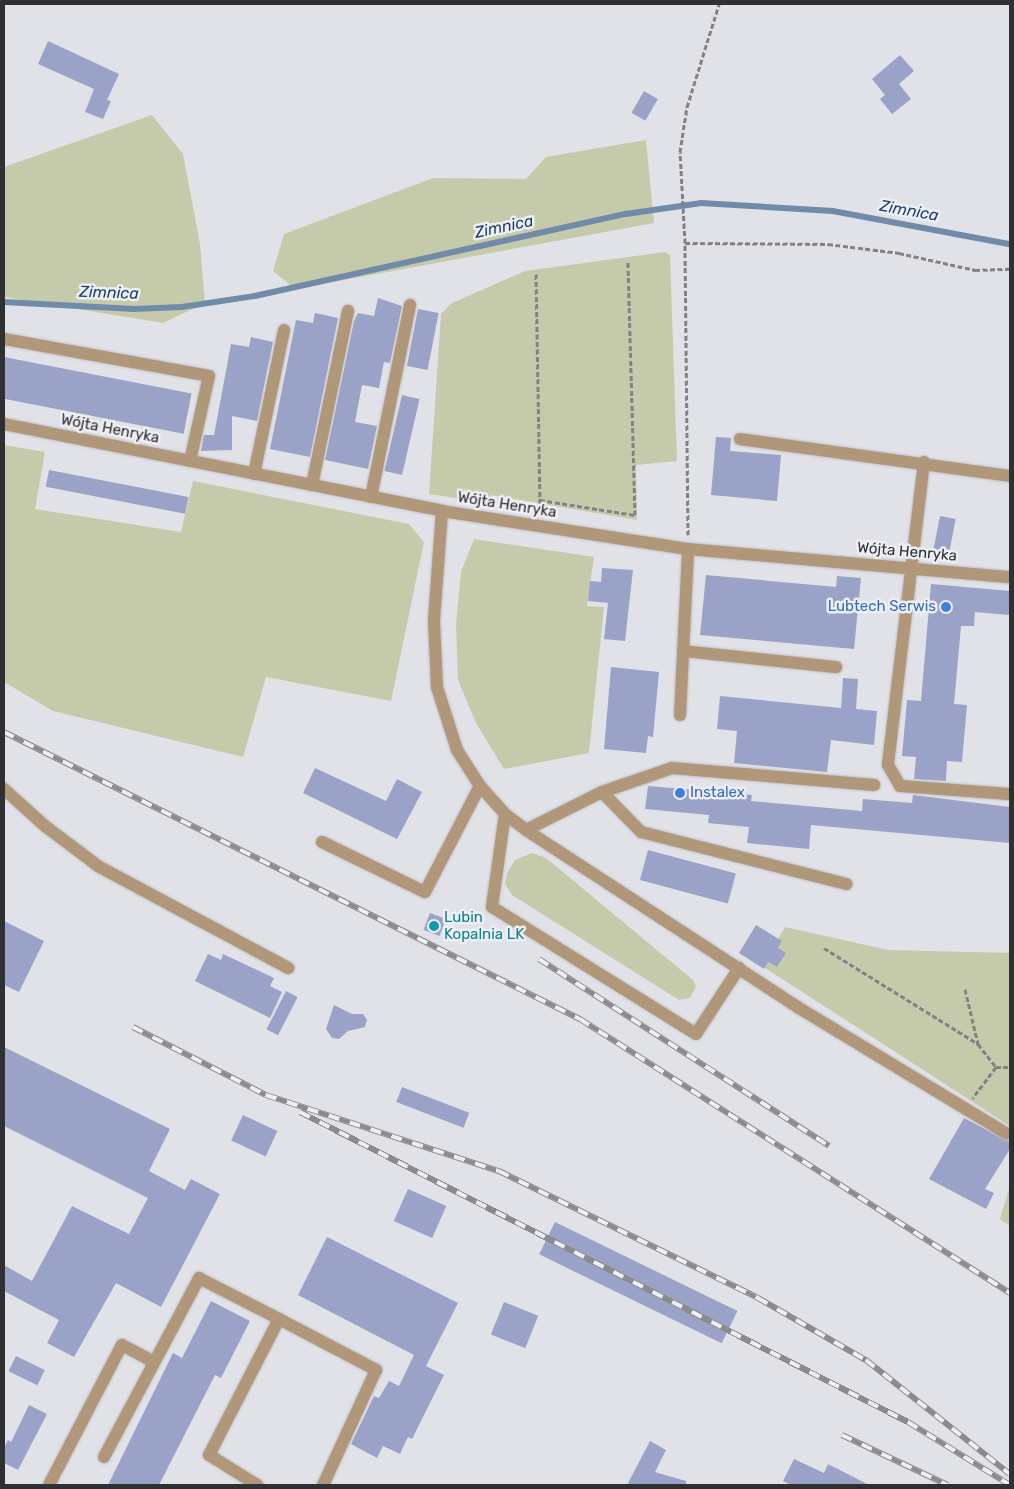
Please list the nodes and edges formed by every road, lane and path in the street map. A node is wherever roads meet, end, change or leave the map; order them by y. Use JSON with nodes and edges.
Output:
{"nodes":[{"id":1,"x":719,"y":4,"type":"edge"},
{"id":2,"x":685,"y":243,"type":"junction"},
{"id":3,"x":628,"y":262,"type":"dead end"},
{"id":4,"x":1010,"y":268,"type":"edge"},
{"id":5,"x":536,"y":274,"type":"dead end"},
{"id":6,"x":410,"y":305,"type":"dead end"},
{"id":7,"x":348,"y":311,"type":"dead end"},
{"id":8,"x":284,"y":330,"type":"dead end"},
{"id":9,"x":4,"y":339,"type":"edge"},
{"id":10,"x":4,"y":424,"type":"edge"},
{"id":11,"x":740,"y":439,"type":"dead end"},
{"id":12,"x":190,"y":461,"type":"junction"},
{"id":13,"x":924,"y":462,"type":"junction"},
{"id":14,"x":254,"y":474,"type":"junction"},
{"id":15,"x":1010,"y":476,"type":"edge"},
{"id":16,"x":312,"y":485,"type":"junction"},
{"id":17,"x":371,"y":497,"type":"junction"},
{"id":18,"x":540,"y":500,"type":"junction"},
{"id":19,"x":442,"y":511,"type":"junction"},
{"id":20,"x":540,"y":526,"type":"junction"},
{"id":21,"x":688,"y":550,"type":"junction"},
{"id":22,"x":911,"y":569,"type":"junction"},
{"id":23,"x":1010,"y":577,"type":"edge"},
{"id":24,"x":683,"y":651,"type":"junction"},
{"id":25,"x":836,"y":667,"type":"dead end"},
{"id":26,"x":680,"y":715,"type":"dead end"},
{"id":27,"x":874,"y":785,"type":"dead end"},
{"id":28,"x":480,"y":786,"type":"junction"},
{"id":29,"x":4,"y":789,"type":"edge"},
{"id":30,"x":602,"y":792,"type":"junction"},
{"id":31,"x":1010,"y":794,"type":"edge"},
{"id":32,"x":505,"y":814,"type":"junction"},
{"id":33,"x":526,"y":830,"type":"junction"},
{"id":34,"x":322,"y":842,"type":"dead end"},
{"id":35,"x":846,"y":884,"type":"dead end"},
{"id":36,"x":824,"y":948,"type":"dead end"},
{"id":37,"x":288,"y":968,"type":"dead end"},
{"id":38,"x":739,"y":968,"type":"junction"},
{"id":39,"x":965,"y":989,"type":"dead end"},
{"id":40,"x":978,"y":1044,"type":"junction"},
{"id":41,"x":996,"y":1067,"type":"junction"},
{"id":42,"x":1010,"y":1067,"type":"edge"},
{"id":43,"x":963,"y":1107,"type":"junction"},
{"id":44,"x":1007,"y":1134,"type":"dead end"},
{"id":45,"x":279,"y":1319,"type":"junction"},
{"id":46,"x":154,"y":1362,"type":"junction"},
{"id":47,"x":104,"y":1457,"type":"dead end"},
{"id":48,"x":49,"y":1485,"type":"edge"},
{"id":49,"x":257,"y":1485,"type":"edge"},
{"id":50,"x":324,"y":1485,"type":"edge"}],
"edges":[{"from":1,"to":2,"type":"path"},
{"from":2,"to":4,"type":"path"},
{"from":2,"to":21,"type":"path"},
{"from":3,"to":18,"type":"path"},
{"from":5,"to":18,"type":"path"},
{"from":6,"to":17,"type":"street"},
{"from":7,"to":16,"type":"street"},
{"from":8,"to":14,"type":"street"},
{"from":9,"to":12,"type":"street"},
{"from":10,"to":12,"type":"street","name":"Wójta Henryka"},
{"from":11,"to":13,"type":"street"},
{"from":12,"to":14,"type":"street","name":"Wójta Henryka"},
{"from":13,"to":15,"type":"street"},
{"from":13,"to":22,"type":"street"},
{"from":14,"to":16,"type":"street","name":"Wójta Henryka"},
{"from":16,"to":17,"type":"street","name":"Wójta Henryka"},
{"from":17,"to":19,"type":"street","name":"Wójta Henryka"},
{"from":18,"to":20,"type":"path"},
{"from":19,"to":20,"type":"street","name":"Wójta Henryka"},
{"from":19,"to":28,"type":"street"},
{"from":20,"to":21,"type":"street","name":"Wójta Henryka"},
{"from":21,"to":22,"type":"street","name":"Wójta Henryka"},
{"from":21,"to":24,"type":"street"},
{"from":22,"to":23,"type":"street","name":"Wójta Henryka"},
{"from":22,"to":31,"type":"street"},
{"from":24,"to":25,"type":"street"},
{"from":24,"to":26,"type":"street"},
{"from":27,"to":30,"type":"street"},
{"from":28,"to":32,"type":"street"},
{"from":28,"to":34,"type":"street"},
{"from":29,"to":37,"type":"street"},
{"from":30,"to":33,"type":"street"},
{"from":30,"to":35,"type":"street"},
{"from":32,"to":33,"type":"street"},
{"from":32,"to":38,"type":"street"},
{"from":33,"to":38,"type":"street"},
{"from":36,"to":40,"type":"path"},
{"from":38,"to":43,"type":"street"},
{"from":39,"to":40,"type":"path"},
{"from":40,"to":41,"type":"path"},
{"from":41,"to":42,"type":"path"},
{"from":41,"to":43,"type":"path"},
{"from":43,"to":44,"type":"street"},
{"from":45,"to":46,"type":"street"},
{"from":45,"to":49,"type":"street"},
{"from":45,"to":50,"type":"street"},
{"from":46,"to":47,"type":"street"},
{"from":46,"to":48,"type":"street"}]}
